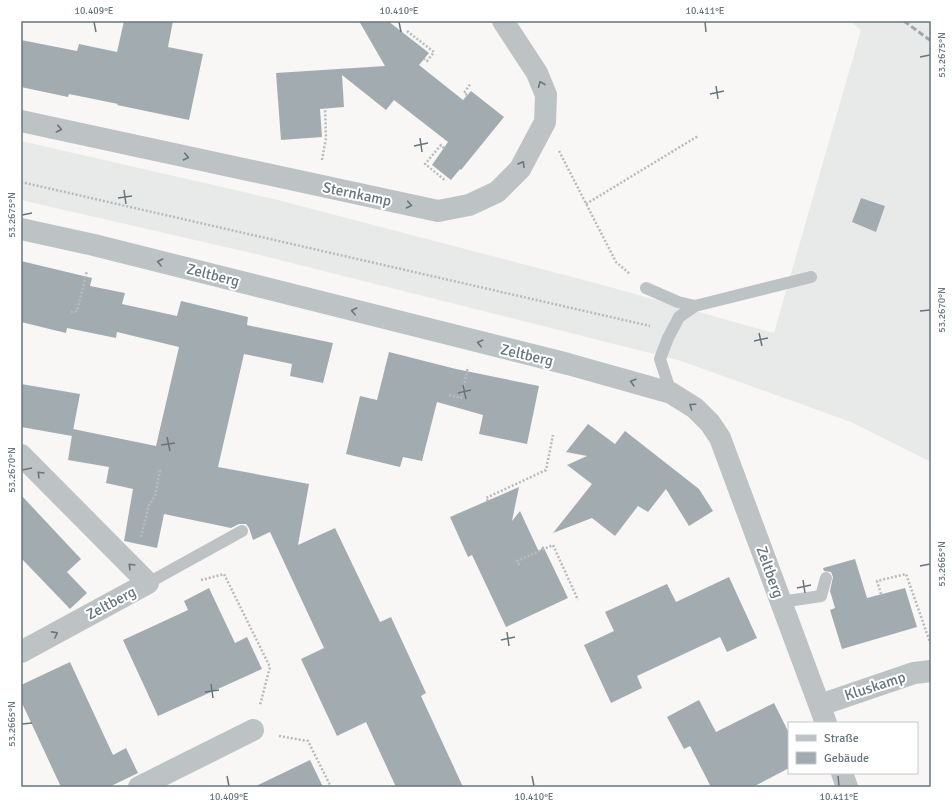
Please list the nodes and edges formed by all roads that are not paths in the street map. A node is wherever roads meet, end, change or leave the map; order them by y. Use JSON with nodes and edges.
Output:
{"nodes":[{"id":1,"x":503,"y":21,"type":"edge"},
{"id":2,"x":21,"y":121,"type":"edge"},
{"id":3,"x":21,"y":229,"type":"edge"},
{"id":4,"x":811,"y":277,"type":"dead end"},
{"id":5,"x":646,"y":288,"type":"road end"},
{"id":6,"x":695,"y":306,"type":"junction"},
{"id":7,"x":671,"y":392,"type":"junction"},
{"id":8,"x":21,"y":455,"type":"edge"},
{"id":9,"x":242,"y":531,"type":"dead end"},
{"id":10,"x":150,"y":576,"type":"junction"},
{"id":11,"x":826,"y":578,"type":"dead end"},
{"id":12,"x":781,"y":602,"type":"junction"},
{"id":13,"x":21,"y":652,"type":"edge"},
{"id":14,"x":931,"y":671,"type":"edge"},
{"id":15,"x":823,"y":714,"type":"edge"},
{"id":16,"x":253,"y":730,"type":"road end"},
{"id":17,"x":842,"y":774,"type":"edge"},
{"id":18,"x":139,"y":787,"type":"edge"},
{"id":19,"x":847,"y":787,"type":"edge"}],
"edges":[{"from":2,"to":1,"type":"street","name":"Sternkamp","one_way":true},
{"from":7,"to":3,"type":"street","name":"Zeltberg","one_way":true},
{"from":4,"to":6,"type":"lane"},
{"from":5,"to":6,"type":"lane"},
{"from":6,"to":7,"type":"lane"},
{"from":12,"to":7,"type":"street","name":"Zeltberg","one_way":true},
{"from":10,"to":8,"type":"street","name":"Zeltberg","one_way":true},
{"from":9,"to":10,"type":"lane"},
{"from":13,"to":10,"type":"street","name":"Zeltberg","one_way":true},
{"from":11,"to":12,"type":"lane"},
{"from":12,"to":15,"type":"street","name":"Zeltberg"},
{"from":14,"to":15,"type":"street","name":"Kluskamp"},
{"from":16,"to":18,"type":"street"},
{"from":17,"to":19,"type":"street"}]}
